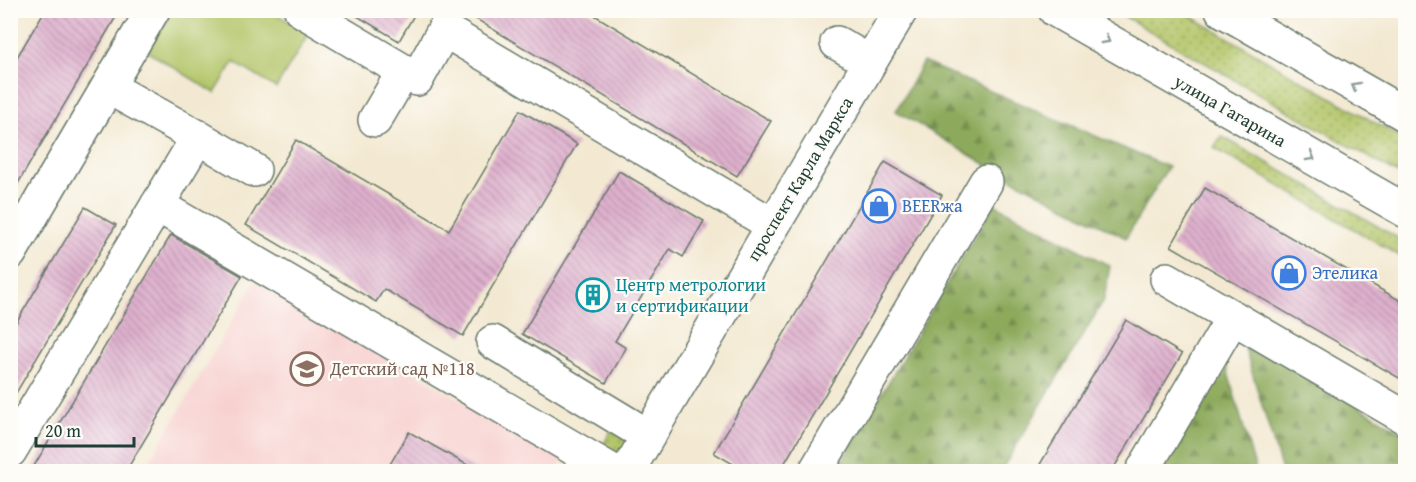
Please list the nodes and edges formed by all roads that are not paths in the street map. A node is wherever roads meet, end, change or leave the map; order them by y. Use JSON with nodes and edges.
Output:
{"nodes":[{"id":1,"x":153,"y":10,"type":"edge"},
{"id":2,"x":301,"y":10,"type":"edge"},
{"id":3,"x":901,"y":10,"type":"edge"},
{"id":4,"x":1055,"y":10,"type":"edge"},
{"id":5,"x":1222,"y":10,"type":"edge"},
{"id":6,"x":837,"y":43,"type":"dead end"},
{"id":7,"x":870,"y":62,"type":"junction"},
{"id":8,"x":404,"y":71,"type":"junction"},
{"id":9,"x":108,"y":87,"type":"junction"},
{"id":10,"x":1406,"y":115,"type":"edge"},
{"id":11,"x":375,"y":120,"type":"dead end"},
{"id":12,"x":198,"y":137,"type":"junction"},
{"id":13,"x":254,"y":170,"type":"dead end"},
{"id":14,"x":986,"y":182,"type":"dead end"},
{"id":15,"x":157,"y":205,"type":"junction"},
{"id":16,"x":1406,"y":211,"type":"edge"},
{"id":17,"x":773,"y":225,"type":"junction"},
{"id":18,"x":10,"y":253,"type":"edge"},
{"id":19,"x":1167,"y":279,"type":"dead end"},
{"id":20,"x":1233,"y":317,"type":"junction"},
{"id":21,"x":493,"y":342,"type":"dead end"},
{"id":22,"x":1406,"y":418,"type":"edge"},
{"id":23,"x":10,"y":451,"type":"edge"},
{"id":24,"x":634,"y":463,"type":"edge"},
{"id":25,"x":815,"y":471,"type":"edge"},
{"id":26,"x":1142,"y":471,"type":"edge"}],
"edges":[{"from":1,"to":9,"type":"main road"},
{"from":2,"to":8,"type":"main road"},
{"from":3,"to":7,"type":"main road","name":"проспект Карла Маркса"},
{"from":4,"to":16,"type":"main road","name":"улица Гагарина","one_way":true},
{"from":10,"to":5,"type":"main road","one_way":true},
{"from":6,"to":7,"type":"main road"},
{"from":7,"to":17,"type":"main road","name":"проспект Карла Маркса"},
{"from":8,"to":11,"type":"main road"},
{"from":8,"to":17,"type":"main road"},
{"from":9,"to":12,"type":"main road"},
{"from":9,"to":18,"type":"main road"},
{"from":12,"to":13,"type":"main road"},
{"from":12,"to":15,"type":"main road"},
{"from":14,"to":25,"type":"main road"},
{"from":15,"to":23,"type":"main road"},
{"from":15,"to":24,"type":"main road"},
{"from":17,"to":24,"type":"main road","name":"проспект Карла Маркса"},
{"from":19,"to":20,"type":"main road"},
{"from":20,"to":22,"type":"main road"},
{"from":20,"to":26,"type":"main road"},
{"from":21,"to":24,"type":"main road"}]}
